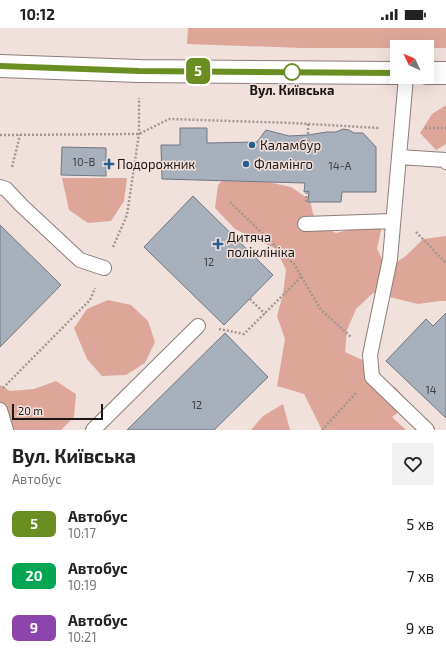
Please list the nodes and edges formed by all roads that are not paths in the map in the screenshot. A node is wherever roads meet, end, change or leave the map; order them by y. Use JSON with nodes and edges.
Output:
{"nodes":[{"id":1,"x":0,"y":66,"type":"edge"},
{"id":2,"x":390,"y":73,"type":"edge"},
{"id":3,"x":434,"y":73,"type":"edge"},
{"id":4,"x":446,"y":73,"type":"edge"},
{"id":5,"x":405,"y":84,"type":"edge"},
{"id":6,"x":399,"y":157,"type":"junction"},
{"id":7,"x":446,"y":162,"type":"edge"},
{"id":8,"x":0,"y":187,"type":"edge"},
{"id":9,"x":394,"y":215,"type":"junction"},
{"id":10,"x":305,"y":224,"type":"dead end"},
{"id":11,"x":104,"y":268,"type":"dead end"},
{"id":12,"x":198,"y":326,"type":"road end"},
{"id":13,"x":0,"y":410,"type":"edge"},
{"id":14,"x":6,"y":430,"type":"edge"},
{"id":15,"x":94,"y":430,"type":"edge"},
{"id":16,"x":427,"y":430,"type":"edge"}],
"edges":[{"from":1,"to":2,"type":"main road"},
{"from":3,"to":4,"type":"main road"},
{"from":5,"to":6,"type":"lane"},
{"from":6,"to":7,"type":"lane"},
{"from":6,"to":9,"type":"lane"},
{"from":8,"to":11,"type":"lane"},
{"from":9,"to":10,"type":"lane"},
{"from":9,"to":16,"type":"lane"},
{"from":12,"to":15,"type":"lane"},
{"from":13,"to":14,"type":"lane"}]}
